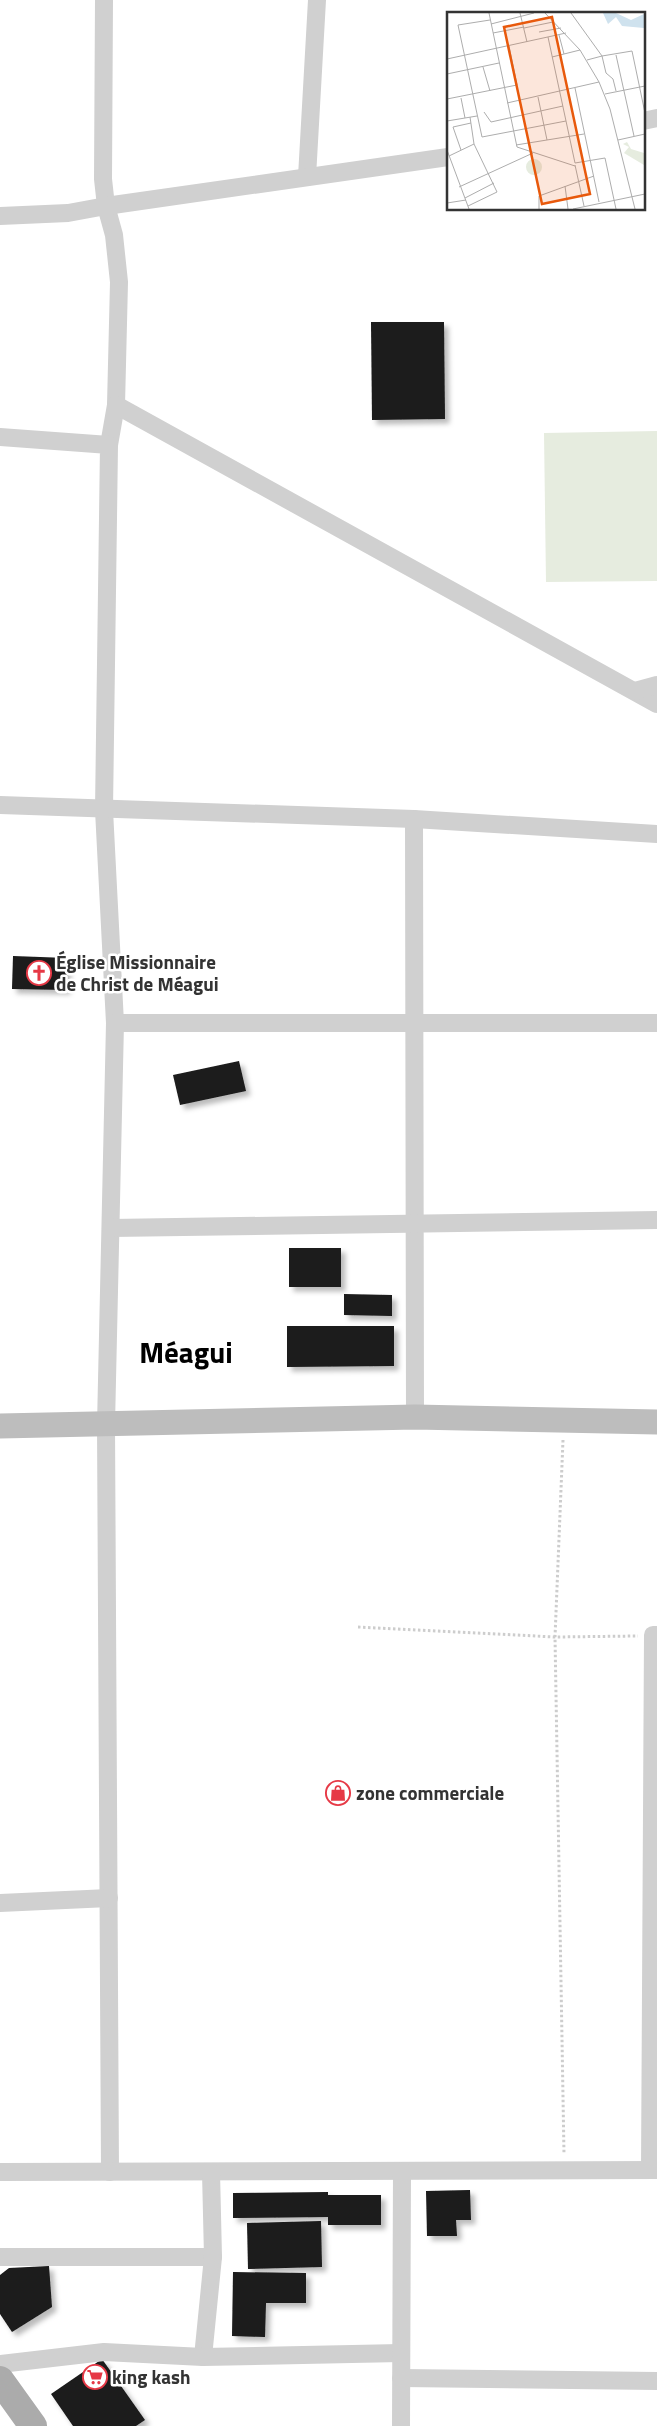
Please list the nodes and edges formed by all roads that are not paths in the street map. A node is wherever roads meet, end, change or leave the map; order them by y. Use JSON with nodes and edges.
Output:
{"nodes":[{"id":1,"x":104,"y":0,"type":"edge"},
{"id":2,"x":316,"y":0,"type":"edge"},
{"id":3,"x":657,"y":118,"type":"edge"},
{"id":4,"x":644,"y":121,"type":"edge"},
{"id":5,"x":447,"y":157,"type":"edge"},
{"id":6,"x":307,"y":177,"type":"junction"},
{"id":7,"x":106,"y":206,"type":"junction"},
{"id":8,"x":0,"y":216,"type":"edge"},
{"id":9,"x":116,"y":405,"type":"junction"},
{"id":10,"x":0,"y":437,"type":"edge"},
{"id":11,"x":109,"y":444,"type":"junction"},
{"id":12,"x":657,"y":685,"type":"edge"},
{"id":13,"x":635,"y":691,"type":"junction"},
{"id":14,"x":657,"y":704,"type":"edge"},
{"id":15,"x":0,"y":805,"type":"edge"},
{"id":16,"x":104,"y":810,"type":"junction"},
{"id":17,"x":414,"y":819,"type":"junction"},
{"id":18,"x":657,"y":834,"type":"edge"},
{"id":19,"x":115,"y":1023,"type":"junction"},
{"id":20,"x":657,"y":1023,"type":"edge"},
{"id":21,"x":414,"y":1024,"type":"junction"},
{"id":22,"x":657,"y":1220,"type":"edge"},
{"id":23,"x":415,"y":1223,"type":"junction"},
{"id":24,"x":111,"y":1228,"type":"junction"},
{"id":25,"x":415,"y":1417,"type":"junction"},
{"id":26,"x":657,"y":1422,"type":"edge"},
{"id":27,"x":106,"y":1425,"type":"junction"},
{"id":28,"x":0,"y":1426,"type":"edge"},
{"id":29,"x":655,"y":1635,"type":"edge"},
{"id":30,"x":109,"y":1898,"type":"junction"},
{"id":31,"x":0,"y":1903,"type":"edge"},
{"id":32,"x":653,"y":2170,"type":"edge"},
{"id":33,"x":402,"y":2171,"type":"junction"},
{"id":34,"x":0,"y":2172,"type":"edge"},
{"id":35,"x":110,"y":2172,"type":"junction"},
{"id":36,"x":211,"y":2172,"type":"junction"},
{"id":37,"x":0,"y":2257,"type":"edge"},
{"id":38,"x":213,"y":2257,"type":"junction"},
{"id":39,"x":401,"y":2353,"type":"junction"},
{"id":40,"x":203,"y":2357,"type":"junction"},
{"id":41,"x":0,"y":2364,"type":"edge"},
{"id":42,"x":400,"y":2378,"type":"junction"},
{"id":43,"x":0,"y":2380,"type":"edge"},
{"id":44,"x":657,"y":2381,"type":"edge"},
{"id":45,"x":33,"y":2426,"type":"edge"},
{"id":46,"x":401,"y":2426,"type":"edge"}],
"edges":[{"from":1,"to":7,"type":"street"},
{"from":2,"to":6,"type":"street"},
{"from":3,"to":4,"type":"street"},
{"from":5,"to":6,"type":"street"},
{"from":6,"to":7,"type":"street"},
{"from":7,"to":8,"type":"street"},
{"from":7,"to":9,"type":"street"},
{"from":9,"to":11,"type":"street"},
{"from":9,"to":13,"type":"street"},
{"from":10,"to":11,"type":"street"},
{"from":11,"to":16,"type":"street"},
{"from":12,"to":13,"type":"street"},
{"from":13,"to":14,"type":"street"},
{"from":15,"to":16,"type":"street"},
{"from":16,"to":17,"type":"street"},
{"from":16,"to":19,"type":"street"},
{"from":17,"to":18,"type":"street"},
{"from":17,"to":21,"type":"street"},
{"from":19,"to":21,"type":"street"},
{"from":19,"to":24,"type":"street"},
{"from":20,"to":21,"type":"street"},
{"from":21,"to":23,"type":"street"},
{"from":22,"to":23,"type":"street"},
{"from":23,"to":24,"type":"street"},
{"from":23,"to":25,"type":"street"},
{"from":24,"to":27,"type":"street"},
{"from":25,"to":26,"type":"street"},
{"from":25,"to":27,"type":"street"},
{"from":27,"to":28,"type":"street"},
{"from":27,"to":30,"type":"street"},
{"from":29,"to":32,"type":"street"},
{"from":30,"to":31,"type":"street"},
{"from":30,"to":35,"type":"street"},
{"from":32,"to":33,"type":"street"},
{"from":33,"to":36,"type":"street"},
{"from":33,"to":39,"type":"street"},
{"from":34,"to":35,"type":"street"},
{"from":35,"to":36,"type":"street"},
{"from":36,"to":38,"type":"street"},
{"from":37,"to":38,"type":"street"},
{"from":38,"to":40,"type":"street"},
{"from":39,"to":40,"type":"street"},
{"from":39,"to":42,"type":"street"},
{"from":40,"to":41,"type":"street"},
{"from":42,"to":44,"type":"street"},
{"from":42,"to":46,"type":"street"},
{"from":43,"to":45,"type":"main road"}]}
